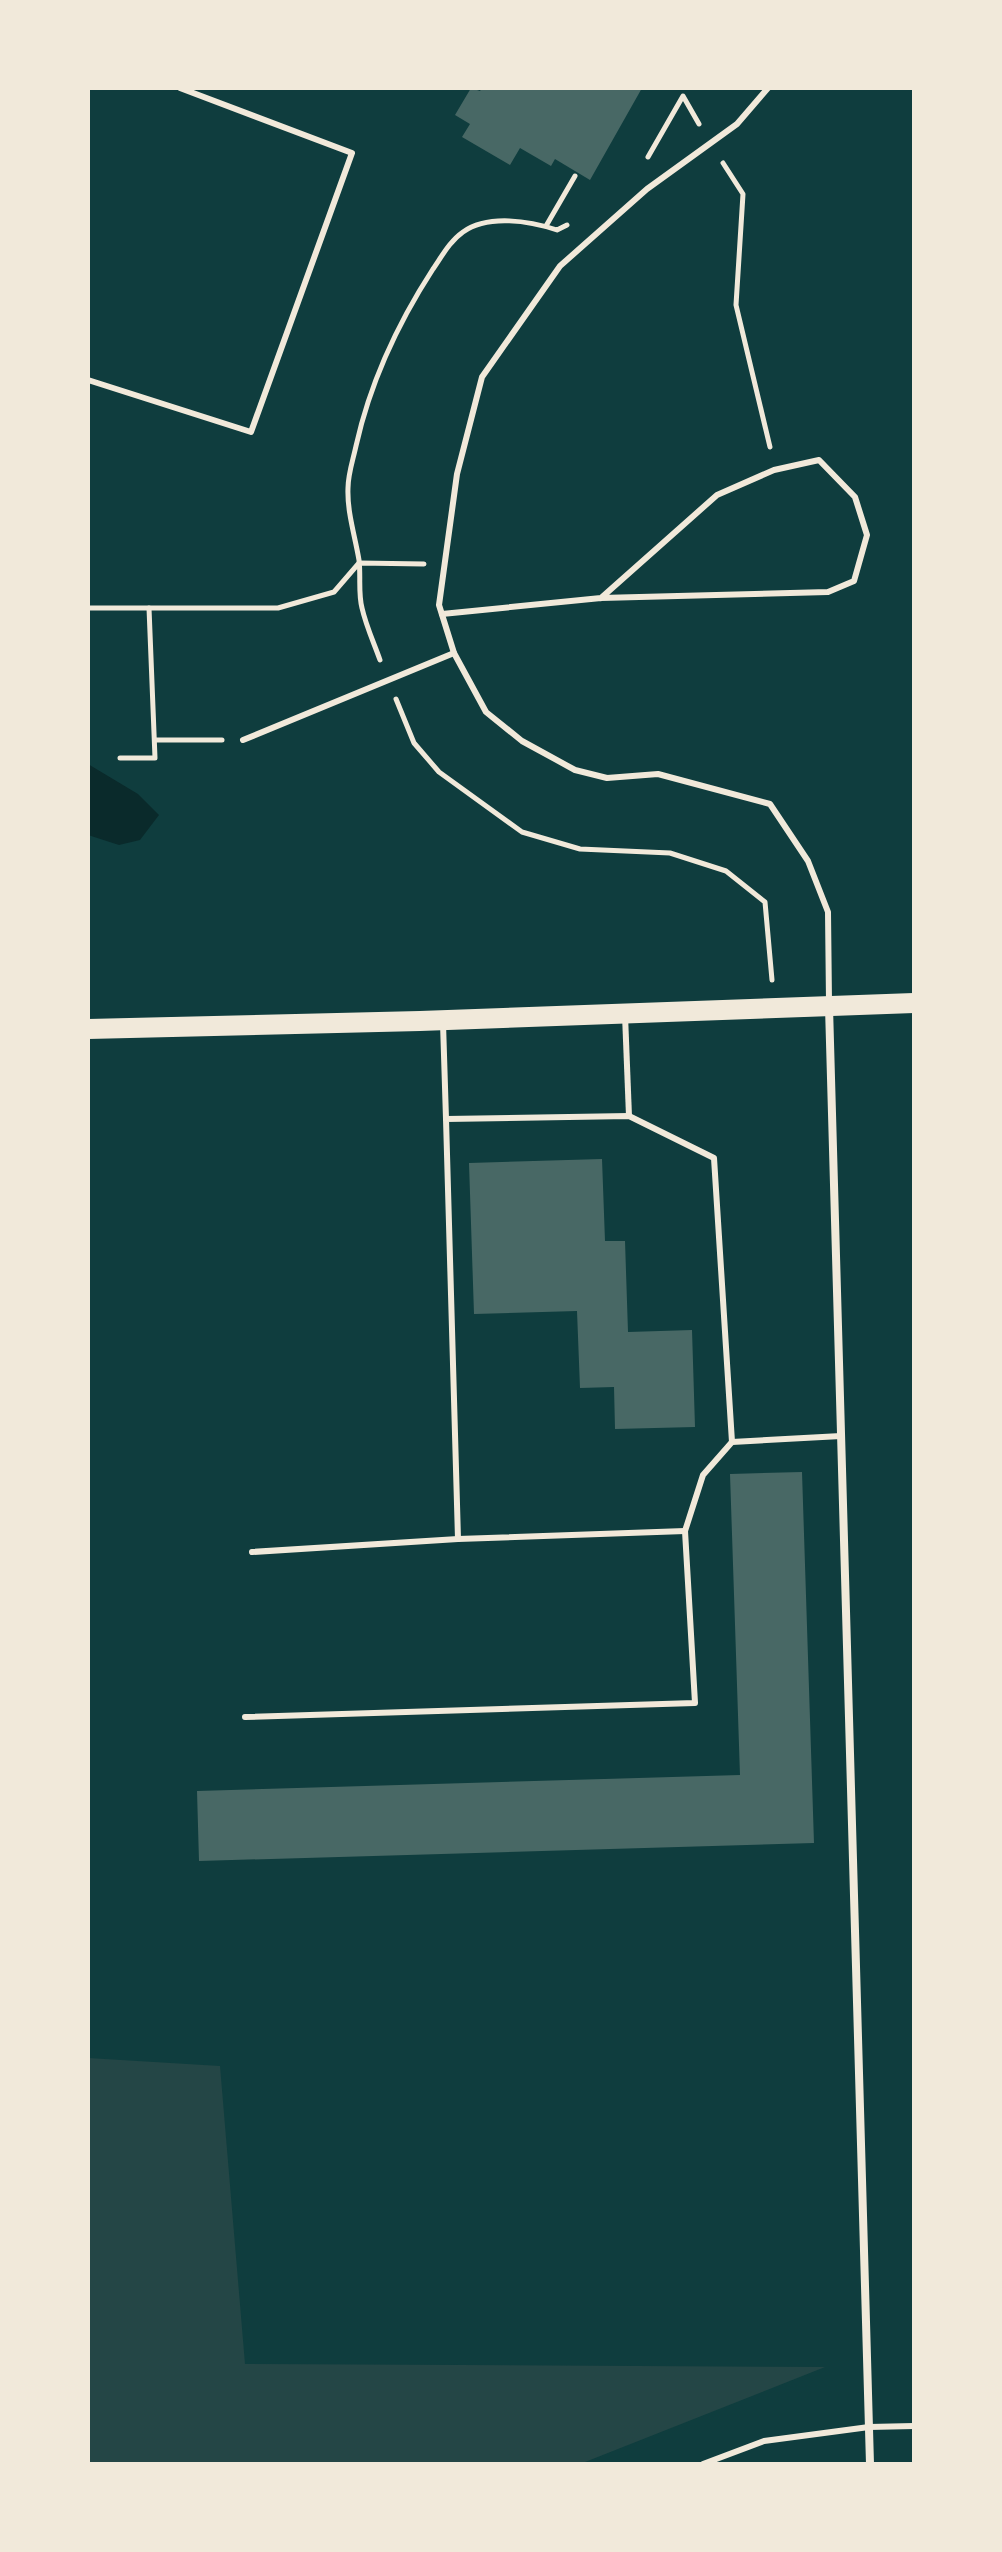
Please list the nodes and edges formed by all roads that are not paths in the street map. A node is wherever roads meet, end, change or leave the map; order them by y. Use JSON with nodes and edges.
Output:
{"nodes":[{"id":1,"x":180,"y":88,"type":"edge"},
{"id":2,"x":768,"y":88,"type":"edge"},
{"id":3,"x":88,"y":380,"type":"edge"},
{"id":4,"x":601,"y":598,"type":"junction"},
{"id":5,"x":442,"y":614,"type":"junction"},
{"id":6,"x":454,"y":653,"type":"junction"},
{"id":7,"x":243,"y":740,"type":"road end"},
{"id":8,"x":914,"y":1003,"type":"edge"},
{"id":9,"x":829,"y":1007,"type":"junction"},
{"id":10,"x":625,"y":1014,"type":"junction"},
{"id":11,"x":443,"y":1018,"type":"junction"},
{"id":12,"x":88,"y":1029,"type":"edge"},
{"id":13,"x":629,"y":1116,"type":"junction"},
{"id":14,"x":446,"y":1119,"type":"junction"},
{"id":15,"x":841,"y":1436,"type":"junction"},
{"id":16,"x":732,"y":1442,"type":"junction"},
{"id":17,"x":685,"y":1531,"type":"junction"},
{"id":18,"x":458,"y":1539,"type":"junction"},
{"id":19,"x":252,"y":1552,"type":"dead end"},
{"id":20,"x":245,"y":1717,"type":"dead end"},
{"id":21,"x":914,"y":2426,"type":"edge"},
{"id":22,"x":869,"y":2427,"type":"junction"},
{"id":23,"x":703,"y":2464,"type":"edge"},
{"id":24,"x":870,"y":2464,"type":"edge"}],
"edges":[{"from":1,"to":3,"type":"lane"},
{"from":2,"to":5,"type":"lane"},
{"from":4,"to":4,"type":"lane"},
{"from":4,"to":5,"type":"lane"},
{"from":5,"to":6,"type":"lane"},
{"from":6,"to":7,"type":"lane"},
{"from":6,"to":9,"type":"lane"},
{"from":8,"to":9,"type":"main road"},
{"from":9,"to":10,"type":"main road"},
{"from":9,"to":15,"type":"street"},
{"from":10,"to":11,"type":"main road"},
{"from":10,"to":13,"type":"lane"},
{"from":11,"to":12,"type":"main road"},
{"from":11,"to":14,"type":"lane"},
{"from":13,"to":14,"type":"lane"},
{"from":13,"to":16,"type":"lane"},
{"from":14,"to":18,"type":"lane"},
{"from":15,"to":16,"type":"lane"},
{"from":15,"to":22,"type":"street"},
{"from":16,"to":17,"type":"lane"},
{"from":17,"to":18,"type":"lane"},
{"from":17,"to":20,"type":"lane"},
{"from":18,"to":19,"type":"lane"},
{"from":21,"to":22,"type":"lane"},
{"from":22,"to":23,"type":"lane"},
{"from":22,"to":24,"type":"street"}]}
